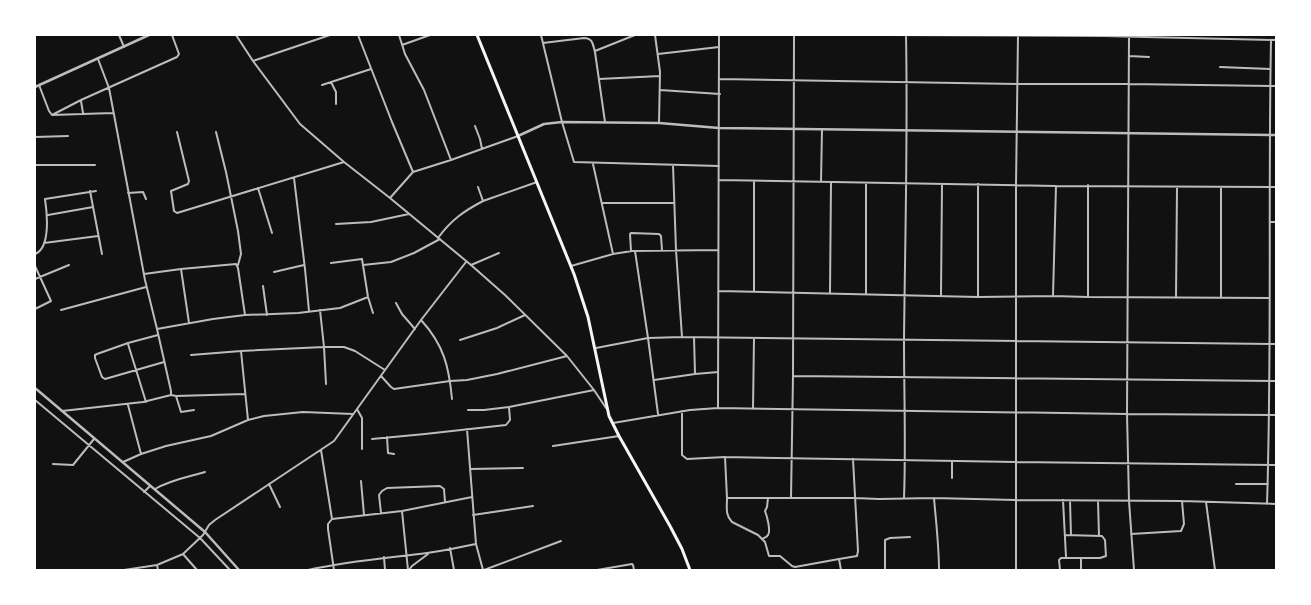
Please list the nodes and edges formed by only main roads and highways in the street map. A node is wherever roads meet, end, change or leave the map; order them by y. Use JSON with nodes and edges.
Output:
{"nodes":[{"id":1,"x":477,"y":35,"type":"edge"},
{"id":2,"x":690,"y":570,"type":"edge"}],
"edges":[{"from":1,"to":2,"type":"main road"}]}
